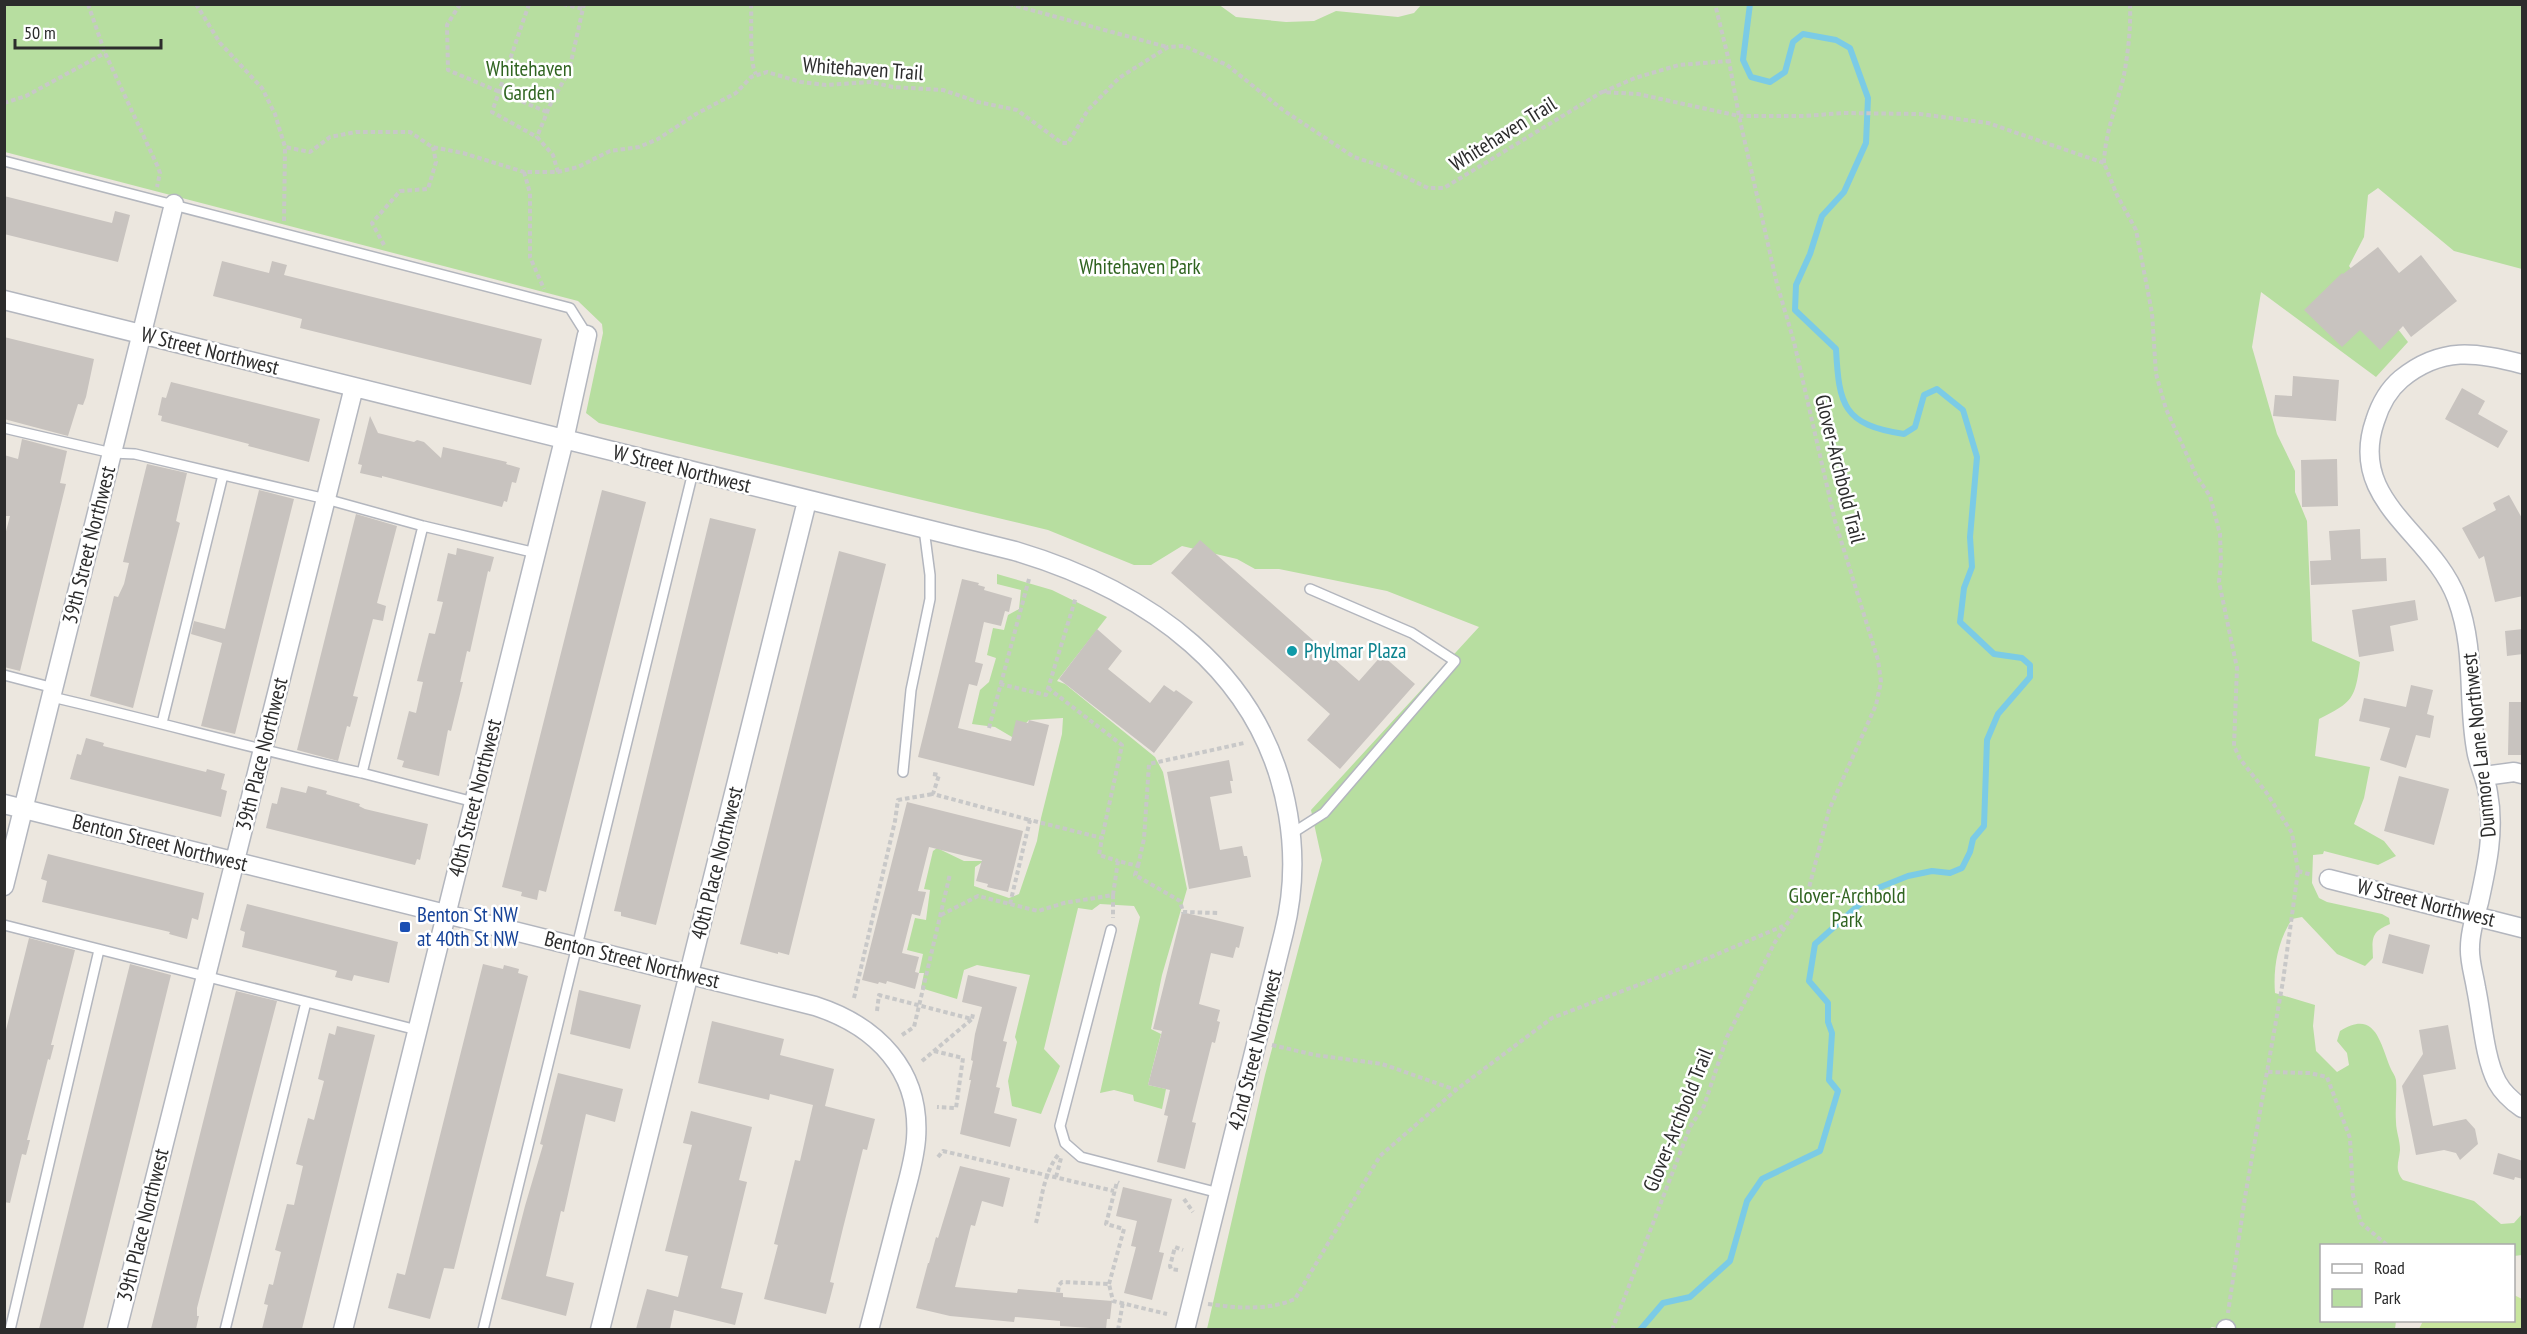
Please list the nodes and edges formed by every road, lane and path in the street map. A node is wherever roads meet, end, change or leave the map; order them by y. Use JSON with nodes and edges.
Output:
{"nodes":[{"id":1,"x":88,"y":4,"type":"edge"},
{"id":2,"x":196,"y":4,"type":"edge"},
{"id":3,"x":460,"y":4,"type":"edge"},
{"id":4,"x":529,"y":4,"type":"edge"},
{"id":5,"x":563,"y":4,"type":"edge"},
{"id":6,"x":751,"y":4,"type":"edge"},
{"id":7,"x":1009,"y":4,"type":"edge"},
{"id":8,"x":1715,"y":4,"type":"edge"},
{"id":9,"x":2130,"y":4,"type":"edge"},
{"id":10,"x":584,"y":7,"type":"edge"},
{"id":11,"x":1168,"y":47,"type":"junction"},
{"id":12,"x":105,"y":53,"type":"junction"},
{"id":13,"x":1730,"y":61,"type":"junction"},
{"id":14,"x":756,"y":74,"type":"junction"},
{"id":15,"x":498,"y":91,"type":"junction"},
{"id":16,"x":1602,"y":92,"type":"junction"},
{"id":17,"x":4,"y":103,"type":"edge"},
{"id":18,"x":547,"y":112,"type":"junction"},
{"id":19,"x":1739,"y":116,"type":"junction"},
{"id":20,"x":537,"y":137,"type":"junction"},
{"id":21,"x":285,"y":147,"type":"junction"},
{"id":22,"x":432,"y":147,"type":"junction"},
{"id":23,"x":4,"y":161,"type":"edge"},
{"id":24,"x":2104,"y":163,"type":"junction"},
{"id":25,"x":524,"y":172,"type":"junction"},
{"id":26,"x":558,"y":172,"type":"junction"},
{"id":27,"x":160,"y":174,"type":"dead end"},
{"id":28,"x":174,"y":204,"type":"junction"},
{"id":29,"x":284,"y":233,"type":"junction"},
{"id":30,"x":393,"y":261,"type":"junction"},
{"id":31,"x":4,"y":300,"type":"edge"},
{"id":32,"x":546,"y":302,"type":"junction"},
{"id":33,"x":142,"y":334,"type":"junction"},
{"id":34,"x":587,"y":335,"type":"joint"},
{"id":35,"x":2523,"y":364,"type":"edge"},
{"id":36,"x":354,"y":387,"type":"junction"},
{"id":37,"x":4,"y":428,"type":"edge"},
{"id":38,"x":564,"y":440,"type":"junction"},
{"id":39,"x":112,"y":453,"type":"junction"},
{"id":40,"x":693,"y":472,"type":"junction"},
{"id":41,"x":223,"y":475,"type":"junction"},
{"id":42,"x":326,"y":499,"type":"junction"},
{"id":43,"x":807,"y":501,"type":"junction"},
{"id":44,"x":423,"y":526,"type":"junction"},
{"id":45,"x":924,"y":529,"type":"junction"},
{"id":46,"x":536,"y":554,"type":"junction"},
{"id":47,"x":1029,"y":579,"type":"dead end"},
{"id":48,"x":1310,"y":589,"type":"dead end"},
{"id":49,"x":1076,"y":597,"type":"dead end"},
{"id":50,"x":4,"y":675,"type":"edge"},
{"id":51,"x":1000,"y":684,"type":"junction"},
{"id":52,"x":1048,"y":688,"type":"junction"},
{"id":53,"x":53,"y":692,"type":"junction"},
{"id":54,"x":162,"y":723,"type":"junction"},
{"id":55,"x":989,"y":728,"type":"dead end"},
{"id":56,"x":1244,"y":743,"type":"dead end"},
{"id":57,"x":262,"y":751,"type":"junction"},
{"id":58,"x":1277,"y":769,"type":"joint"},
{"id":59,"x":903,"y":772,"type":"dead end"},
{"id":60,"x":362,"y":773,"type":"junction"},
{"id":61,"x":933,"y":774,"type":"dead end"},
{"id":62,"x":2523,"y":774,"type":"edge"},
{"id":63,"x":2484,"y":776,"type":"junction"},
{"id":64,"x":933,"y":795,"type":"junction"},
{"id":65,"x":474,"y":802,"type":"junction"},
{"id":66,"x":4,"y":804,"type":"edge"},
{"id":67,"x":24,"y":809,"type":"junction"},
{"id":68,"x":1030,"y":820,"type":"junction"},
{"id":69,"x":1291,"y":834,"type":"junction"},
{"id":70,"x":1102,"y":838,"type":"junction"},
{"id":71,"x":235,"y":861,"type":"junction"},
{"id":72,"x":1118,"y":861,"type":"junction"},
{"id":73,"x":1138,"y":866,"type":"junction"},
{"id":74,"x":950,"y":874,"type":"dead end"},
{"id":75,"x":2329,"y":879,"type":"dead end"},
{"id":76,"x":4,"y":886,"type":"edge"},
{"id":77,"x":1113,"y":895,"type":"junction"},
{"id":78,"x":1010,"y":904,"type":"junction"},
{"id":79,"x":1218,"y":913,"type":"dead end"},
{"id":80,"x":446,"y":914,"type":"junction"},
{"id":81,"x":941,"y":915,"type":"junction"},
{"id":82,"x":2475,"y":916,"type":"junction"},
{"id":83,"x":4,"y":925,"type":"edge"},
{"id":84,"x":1783,"y":926,"type":"junction"},
{"id":85,"x":2523,"y":928,"type":"edge"},
{"id":86,"x":1111,"y":930,"type":"joint"},
{"id":87,"x":578,"y":946,"type":"junction"},
{"id":88,"x":99,"y":950,"type":"junction"},
{"id":89,"x":689,"y":974,"type":"junction"},
{"id":90,"x":206,"y":978,"type":"junction"},
{"id":91,"x":854,"y":998,"type":"dead end"},
{"id":92,"x":306,"y":1002,"type":"junction"},
{"id":93,"x":920,"y":1005,"type":"junction"},
{"id":94,"x":877,"y":1011,"type":"dead end"},
{"id":95,"x":417,"y":1030,"type":"junction"},
{"id":96,"x":902,"y":1035,"type":"dead end"},
{"id":97,"x":1257,"y":1041,"type":"junction"},
{"id":98,"x":934,"y":1051,"type":"junction"},
{"id":99,"x":922,"y":1061,"type":"dead end"},
{"id":100,"x":2268,"y":1072,"type":"junction"},
{"id":101,"x":1456,"y":1090,"type":"junction"},
{"id":102,"x":937,"y":1107,"type":"dead end"},
{"id":103,"x":2523,"y":1108,"type":"edge"},
{"id":104,"x":1069,"y":1146,"type":"junction"},
{"id":105,"x":938,"y":1157,"type":"dead end"},
{"id":106,"x":1048,"y":1175,"type":"junction"},
{"id":107,"x":1056,"y":1177,"type":"junction"},
{"id":108,"x":1117,"y":1182,"type":"dead end"},
{"id":109,"x":1114,"y":1191,"type":"junction"},
{"id":110,"x":1219,"y":1193,"type":"junction"},
{"id":111,"x":1036,"y":1223,"type":"dead end"},
{"id":112,"x":2387,"y":1244,"type":"edge"},
{"id":113,"x":1183,"y":1250,"type":"dead end"},
{"id":114,"x":1178,"y":1270,"type":"dead end"},
{"id":115,"x":1109,"y":1284,"type":"junction"},
{"id":116,"x":1058,"y":1292,"type":"dead end"},
{"id":117,"x":1192,"y":1301,"type":"junction"},
{"id":118,"x":1123,"y":1302,"type":"junction"},
{"id":119,"x":1167,"y":1314,"type":"dead end"},
{"id":120,"x":10,"y":1329,"type":"edge"},
{"id":121,"x":117,"y":1329,"type":"edge"},
{"id":122,"x":225,"y":1329,"type":"edge"},
{"id":123,"x":342,"y":1329,"type":"edge"},
{"id":124,"x":483,"y":1329,"type":"edge"},
{"id":125,"x":600,"y":1329,"type":"edge"},
{"id":126,"x":869,"y":1329,"type":"edge"},
{"id":127,"x":1118,"y":1329,"type":"edge"},
{"id":128,"x":1185,"y":1329,"type":"edge"},
{"id":129,"x":1612,"y":1329,"type":"edge"},
{"id":130,"x":2226,"y":1329,"type":"edge"}],
"edges":[{"from":1,"to":12,"type":"path"},
{"from":2,"to":21,"type":"path"},
{"from":3,"to":15,"type":"path"},
{"from":4,"to":15,"type":"path"},
{"from":5,"to":10,"type":"path"},
{"from":6,"to":14,"type":"path"},
{"from":7,"to":11,"type":"path"},
{"from":8,"to":13,"type":"path","name":"Glover-Archbold Trail"},
{"from":9,"to":24,"type":"path"},
{"from":10,"to":18,"type":"path"},
{"from":11,"to":14,"type":"path","name":"Whitehaven Trail"},
{"from":11,"to":16,"type":"path","name":"Whitehaven Trail"},
{"from":12,"to":17,"type":"path"},
{"from":12,"to":27,"type":"path"},
{"from":13,"to":16,"type":"path","name":"Whitehaven Trail"},
{"from":13,"to":19,"type":"path","name":"Glover-Archbold Trail"},
{"from":14,"to":26,"type":"path"},
{"from":15,"to":18,"type":"path"},
{"from":15,"to":20,"type":"path"},
{"from":16,"to":19,"type":"path"},
{"from":18,"to":20,"type":"path"},
{"from":19,"to":24,"type":"path"},
{"from":19,"to":84,"type":"path","name":"Glover-Archbold Trail"},
{"from":20,"to":26,"type":"path"},
{"from":21,"to":22,"type":"path"},
{"from":21,"to":29,"type":"path"},
{"from":22,"to":25,"type":"path"},
{"from":22,"to":30,"type":"path"},
{"from":23,"to":28,"type":"lane"},
{"from":24,"to":100,"type":"path"},
{"from":25,"to":26,"type":"path"},
{"from":25,"to":32,"type":"path"},
{"from":28,"to":29,"type":"lane"},
{"from":28,"to":33,"type":"street","name":"39th Street Northwest"},
{"from":29,"to":30,"type":"lane"},
{"from":30,"to":32,"type":"lane"},
{"from":31,"to":33,"type":"street","name":"W Street Northwest"},
{"from":32,"to":34,"type":"lane"},
{"from":33,"to":36,"type":"street","name":"W Street Northwest"},
{"from":33,"to":39,"type":"street","name":"39th Street Northwest"},
{"from":34,"to":38,"type":"street","name":"40th Street Northwest"},
{"from":35,"to":63,"type":"street","name":"Dunmore Lane Northwest"},
{"from":36,"to":38,"type":"street","name":"W Street Northwest"},
{"from":36,"to":42,"type":"street","name":"39th Place Northwest"},
{"from":37,"to":39,"type":"lane"},
{"from":38,"to":40,"type":"street","name":"W Street Northwest"},
{"from":38,"to":46,"type":"street","name":"40th Street Northwest"},
{"from":39,"to":41,"type":"lane"},
{"from":39,"to":53,"type":"street","name":"39th Street Northwest"},
{"from":40,"to":43,"type":"street","name":"W Street Northwest"},
{"from":40,"to":87,"type":"lane"},
{"from":41,"to":42,"type":"lane"},
{"from":41,"to":54,"type":"lane"},
{"from":42,"to":44,"type":"lane"},
{"from":42,"to":57,"type":"street","name":"39th Place Northwest"},
{"from":43,"to":45,"type":"street","name":"W Street Northwest"},
{"from":43,"to":89,"type":"street","name":"40th Place Northwest"},
{"from":44,"to":46,"type":"lane"},
{"from":44,"to":60,"type":"lane"},
{"from":45,"to":58,"type":"street","name":"W Street Northwest"},
{"from":45,"to":59,"type":"lane"},
{"from":46,"to":65,"type":"street","name":"40th Street Northwest"},
{"from":47,"to":51,"type":"path"},
{"from":48,"to":69,"type":"lane"},
{"from":49,"to":52,"type":"path"},
{"from":50,"to":53,"type":"lane"},
{"from":51,"to":52,"type":"path"},
{"from":51,"to":55,"type":"path"},
{"from":52,"to":70,"type":"path"},
{"from":53,"to":54,"type":"lane"},
{"from":53,"to":67,"type":"street","name":"39th Street Northwest"},
{"from":54,"to":57,"type":"lane"},
{"from":56,"to":73,"type":"path"},
{"from":57,"to":60,"type":"lane"},
{"from":57,"to":71,"type":"street","name":"39th Place Northwest"},
{"from":58,"to":69,"type":"street","name":"42nd Street Northwest"},
{"from":60,"to":65,"type":"lane"},
{"from":61,"to":64,"type":"path"},
{"from":62,"to":63,"type":"street"},
{"from":63,"to":82,"type":"street","name":"Dunmore Lane Northwest"},
{"from":64,"to":68,"type":"path"},
{"from":64,"to":91,"type":"path"},
{"from":65,"to":80,"type":"street","name":"40th Street Northwest"},
{"from":66,"to":67,"type":"street","name":"Benton Street Northwest"},
{"from":67,"to":71,"type":"street","name":"Benton Street Northwest"},
{"from":67,"to":76,"type":"street","name":"39th Street Northwest"},
{"from":68,"to":70,"type":"path"},
{"from":68,"to":78,"type":"path"},
{"from":69,"to":97,"type":"street","name":"42nd Street Northwest"},
{"from":70,"to":72,"type":"path"},
{"from":71,"to":80,"type":"street","name":"Benton Street Northwest"},
{"from":71,"to":90,"type":"street","name":"39th Place Northwest"},
{"from":72,"to":73,"type":"path"},
{"from":72,"to":77,"type":"path"},
{"from":73,"to":79,"type":"path"},
{"from":74,"to":81,"type":"path"},
{"from":75,"to":82,"type":"street","name":"W Street Northwest"},
{"from":77,"to":78,"type":"path"},
{"from":77,"to":86,"type":"path"},
{"from":78,"to":81,"type":"path"},
{"from":80,"to":87,"type":"street","name":"Benton Street Northwest"},
{"from":80,"to":95,"type":"street","name":"40th Street Northwest"},
{"from":81,"to":93,"type":"path"},
{"from":82,"to":85,"type":"street","name":"W Street Northwest"},
{"from":82,"to":103,"type":"street","name":"Dunmore Lane Northwest"},
{"from":83,"to":88,"type":"lane"},
{"from":84,"to":101,"type":"path"},
{"from":84,"to":129,"type":"path","name":"Glover-Archbold Trail"},
{"from":86,"to":104,"type":"lane"},
{"from":87,"to":89,"type":"street","name":"Benton Street Northwest"},
{"from":87,"to":124,"type":"lane"},
{"from":88,"to":90,"type":"lane"},
{"from":88,"to":120,"type":"lane"},
{"from":89,"to":125,"type":"street","name":"40th Place Northwest"},
{"from":89,"to":126,"type":"street","name":"Benton Street Northwest"},
{"from":90,"to":92,"type":"lane"},
{"from":90,"to":121,"type":"street","name":"39th Place Northwest"},
{"from":92,"to":95,"type":"lane"},
{"from":92,"to":122,"type":"lane"},
{"from":93,"to":94,"type":"path"},
{"from":93,"to":96,"type":"path"},
{"from":93,"to":98,"type":"path"},
{"from":95,"to":123,"type":"street","name":"40th Street Northwest"},
{"from":97,"to":101,"type":"path"},
{"from":97,"to":110,"type":"street","name":"42nd Street Northwest"},
{"from":98,"to":99,"type":"path"},
{"from":98,"to":102,"type":"path"},
{"from":100,"to":112,"type":"path"},
{"from":100,"to":130,"type":"path"},
{"from":101,"to":117,"type":"path"},
{"from":104,"to":106,"type":"path"},
{"from":104,"to":107,"type":"path"},
{"from":104,"to":110,"type":"lane"},
{"from":105,"to":106,"type":"path"},
{"from":106,"to":107,"type":"path"},
{"from":106,"to":111,"type":"path"},
{"from":107,"to":109,"type":"path"},
{"from":108,"to":109,"type":"path"},
{"from":109,"to":115,"type":"path"},
{"from":110,"to":117,"type":"street","name":"42nd Street Northwest"},
{"from":113,"to":114,"type":"path"},
{"from":115,"to":116,"type":"path"},
{"from":115,"to":118,"type":"path"},
{"from":117,"to":128,"type":"street","name":"42nd Street Northwest"},
{"from":118,"to":119,"type":"path"},
{"from":118,"to":127,"type":"path"}]}
